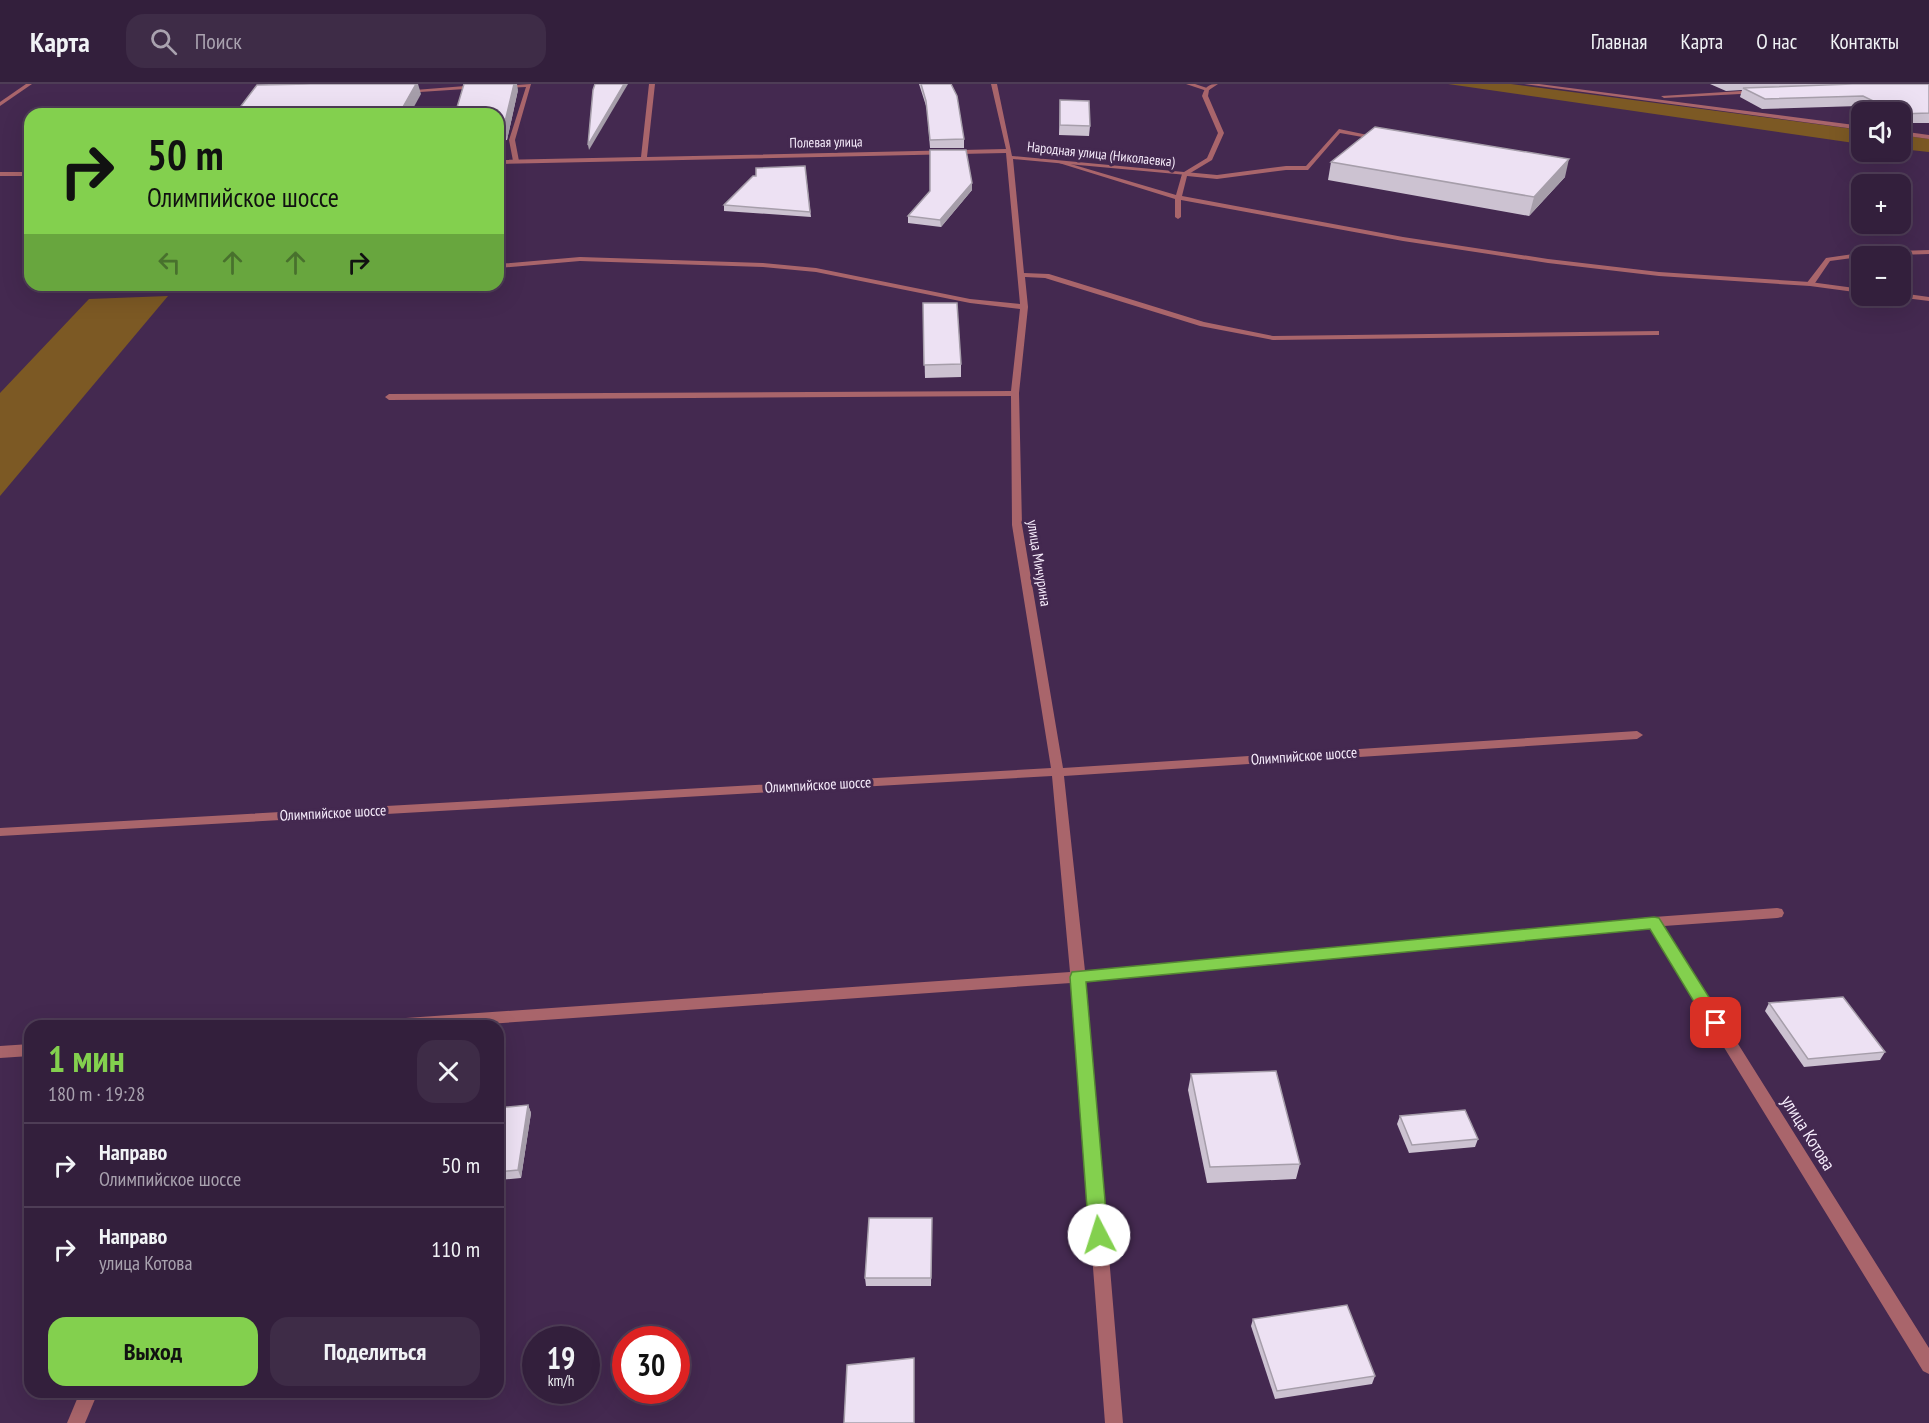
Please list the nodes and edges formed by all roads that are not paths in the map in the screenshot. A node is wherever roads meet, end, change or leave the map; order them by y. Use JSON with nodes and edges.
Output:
{"nodes":[{"id":1,"x":29,"y":84,"type":"edge"},
{"id":2,"x":652,"y":84,"type":"edge"},
{"id":3,"x":994,"y":84,"type":"edge"},
{"id":4,"x":1189,"y":84,"type":"edge"},
{"id":5,"x":1215,"y":84,"type":"edge"},
{"id":6,"x":1527,"y":84,"type":"edge"},
{"id":7,"x":482,"y":87,"type":"edge"},
{"id":8,"x":494,"y":87,"type":"edge"},
{"id":9,"x":1207,"y":89,"type":"junction"},
{"id":10,"x":399,"y":91,"type":"edge"},
{"id":11,"x":1761,"y":92,"type":"edge"},
{"id":12,"x":1630,"y":98,"type":"junction"},
{"id":13,"x":0,"y":104,"type":"edge"},
{"id":14,"x":1851,"y":127,"type":"edge"},
{"id":15,"x":1911,"y":135,"type":"edge"},
{"id":16,"x":1929,"y":137,"type":"edge"},
{"id":17,"x":1385,"y":139,"type":"edge"},
{"id":18,"x":1009,"y":154,"type":"junction"},
{"id":19,"x":644,"y":158,"type":"junction"},
{"id":20,"x":516,"y":161,"type":"junction"},
{"id":21,"x":504,"y":162,"type":"edge"},
{"id":22,"x":1062,"y":163,"type":"junction"},
{"id":23,"x":0,"y":174,"type":"edge"},
{"id":24,"x":24,"y":174,"type":"edge"},
{"id":25,"x":1185,"y":174,"type":"junction"},
{"id":26,"x":1178,"y":198,"type":"junction"},
{"id":27,"x":1178,"y":217,"type":"dead end"},
{"id":28,"x":1929,"y":252,"type":"edge"},
{"id":29,"x":504,"y":265,"type":"edge"},
{"id":30,"x":1021,"y":274,"type":"junction"},
{"id":31,"x":1810,"y":285,"type":"junction"},
{"id":32,"x":1851,"y":290,"type":"edge"},
{"id":33,"x":1911,"y":297,"type":"edge"},
{"id":34,"x":1929,"y":299,"type":"edge"},
{"id":35,"x":1024,"y":307,"type":"junction"},
{"id":36,"x":1656,"y":333,"type":"dead end"},
{"id":37,"x":1015,"y":393,"type":"junction"},
{"id":38,"x":389,"y":397,"type":"dead end"},
{"id":39,"x":1637,"y":735,"type":"dead end"},
{"id":40,"x":1058,"y":772,"type":"junction"},
{"id":41,"x":0,"y":832,"type":"edge"},
{"id":42,"x":1777,"y":913,"type":"dead end"},
{"id":43,"x":1654,"y":922,"type":"junction"},
{"id":44,"x":1078,"y":977,"type":"junction"},
{"id":45,"x":462,"y":1020,"type":"edge"},
{"id":46,"x":24,"y":1050,"type":"edge"},
{"id":47,"x":0,"y":1052,"type":"edge"},
{"id":48,"x":1929,"y":1365,"type":"edge"},
{"id":49,"x":86,"y":1398,"type":"edge"},
{"id":50,"x":76,"y":1423,"type":"edge"},
{"id":51,"x":1114,"y":1423,"type":"edge"}],
"edges":[{"from":1,"to":13,"type":"street"},
{"from":2,"to":19,"type":"street"},
{"from":3,"to":18,"type":"street","name":"улица Мичурина"},
{"from":4,"to":9,"type":"street"},
{"from":5,"to":9,"type":"street"},
{"from":6,"to":12,"type":"street"},
{"from":7,"to":10,"type":"street"},
{"from":8,"to":20,"type":"street"},
{"from":9,"to":25,"type":"street","name":"Народная улица (Николаевка)"},
{"from":11,"to":12,"type":"street"},
{"from":12,"to":14,"type":"street"},
{"from":15,"to":16,"type":"street"},
{"from":17,"to":25,"type":"street"},
{"from":18,"to":19,"type":"street","name":"Полевая улица"},
{"from":18,"to":22,"type":"street","name":"Народная улица (Николаевка)"},
{"from":18,"to":30,"type":"street","name":"улица Мичурина"},
{"from":19,"to":20,"type":"street","name":"Полевая улица"},
{"from":20,"to":21,"type":"street","name":"Полевая улица"},
{"from":22,"to":25,"type":"street","name":"Народная улица (Николаевка)"},
{"from":22,"to":26,"type":"street"},
{"from":23,"to":24,"type":"street"},
{"from":25,"to":26,"type":"street"},
{"from":26,"to":27,"type":"street"},
{"from":26,"to":31,"type":"street"},
{"from":28,"to":31,"type":"street"},
{"from":29,"to":35,"type":"street"},
{"from":30,"to":35,"type":"street","name":"улица Мичурина"},
{"from":30,"to":36,"type":"street"},
{"from":31,"to":32,"type":"street"},
{"from":33,"to":34,"type":"street"},
{"from":35,"to":37,"type":"street","name":"улица Мичурина"},
{"from":37,"to":38,"type":"street"},
{"from":37,"to":40,"type":"street","name":"улица Мичурина"},
{"from":39,"to":40,"type":"street","name":"Олимпийское шоссе"},
{"from":40,"to":41,"type":"street","name":"Олимпийское шоссе"},
{"from":40,"to":44,"type":"street","name":"улица Мичурина"},
{"from":42,"to":43,"type":"street"},
{"from":43,"to":44,"type":"street"},
{"from":43,"to":48,"type":"street","name":"улица Котова"},
{"from":44,"to":45,"type":"street"},
{"from":44,"to":51,"type":"street","name":"улица Мичурина"},
{"from":46,"to":47,"type":"street"},
{"from":49,"to":50,"type":"street"}]}
